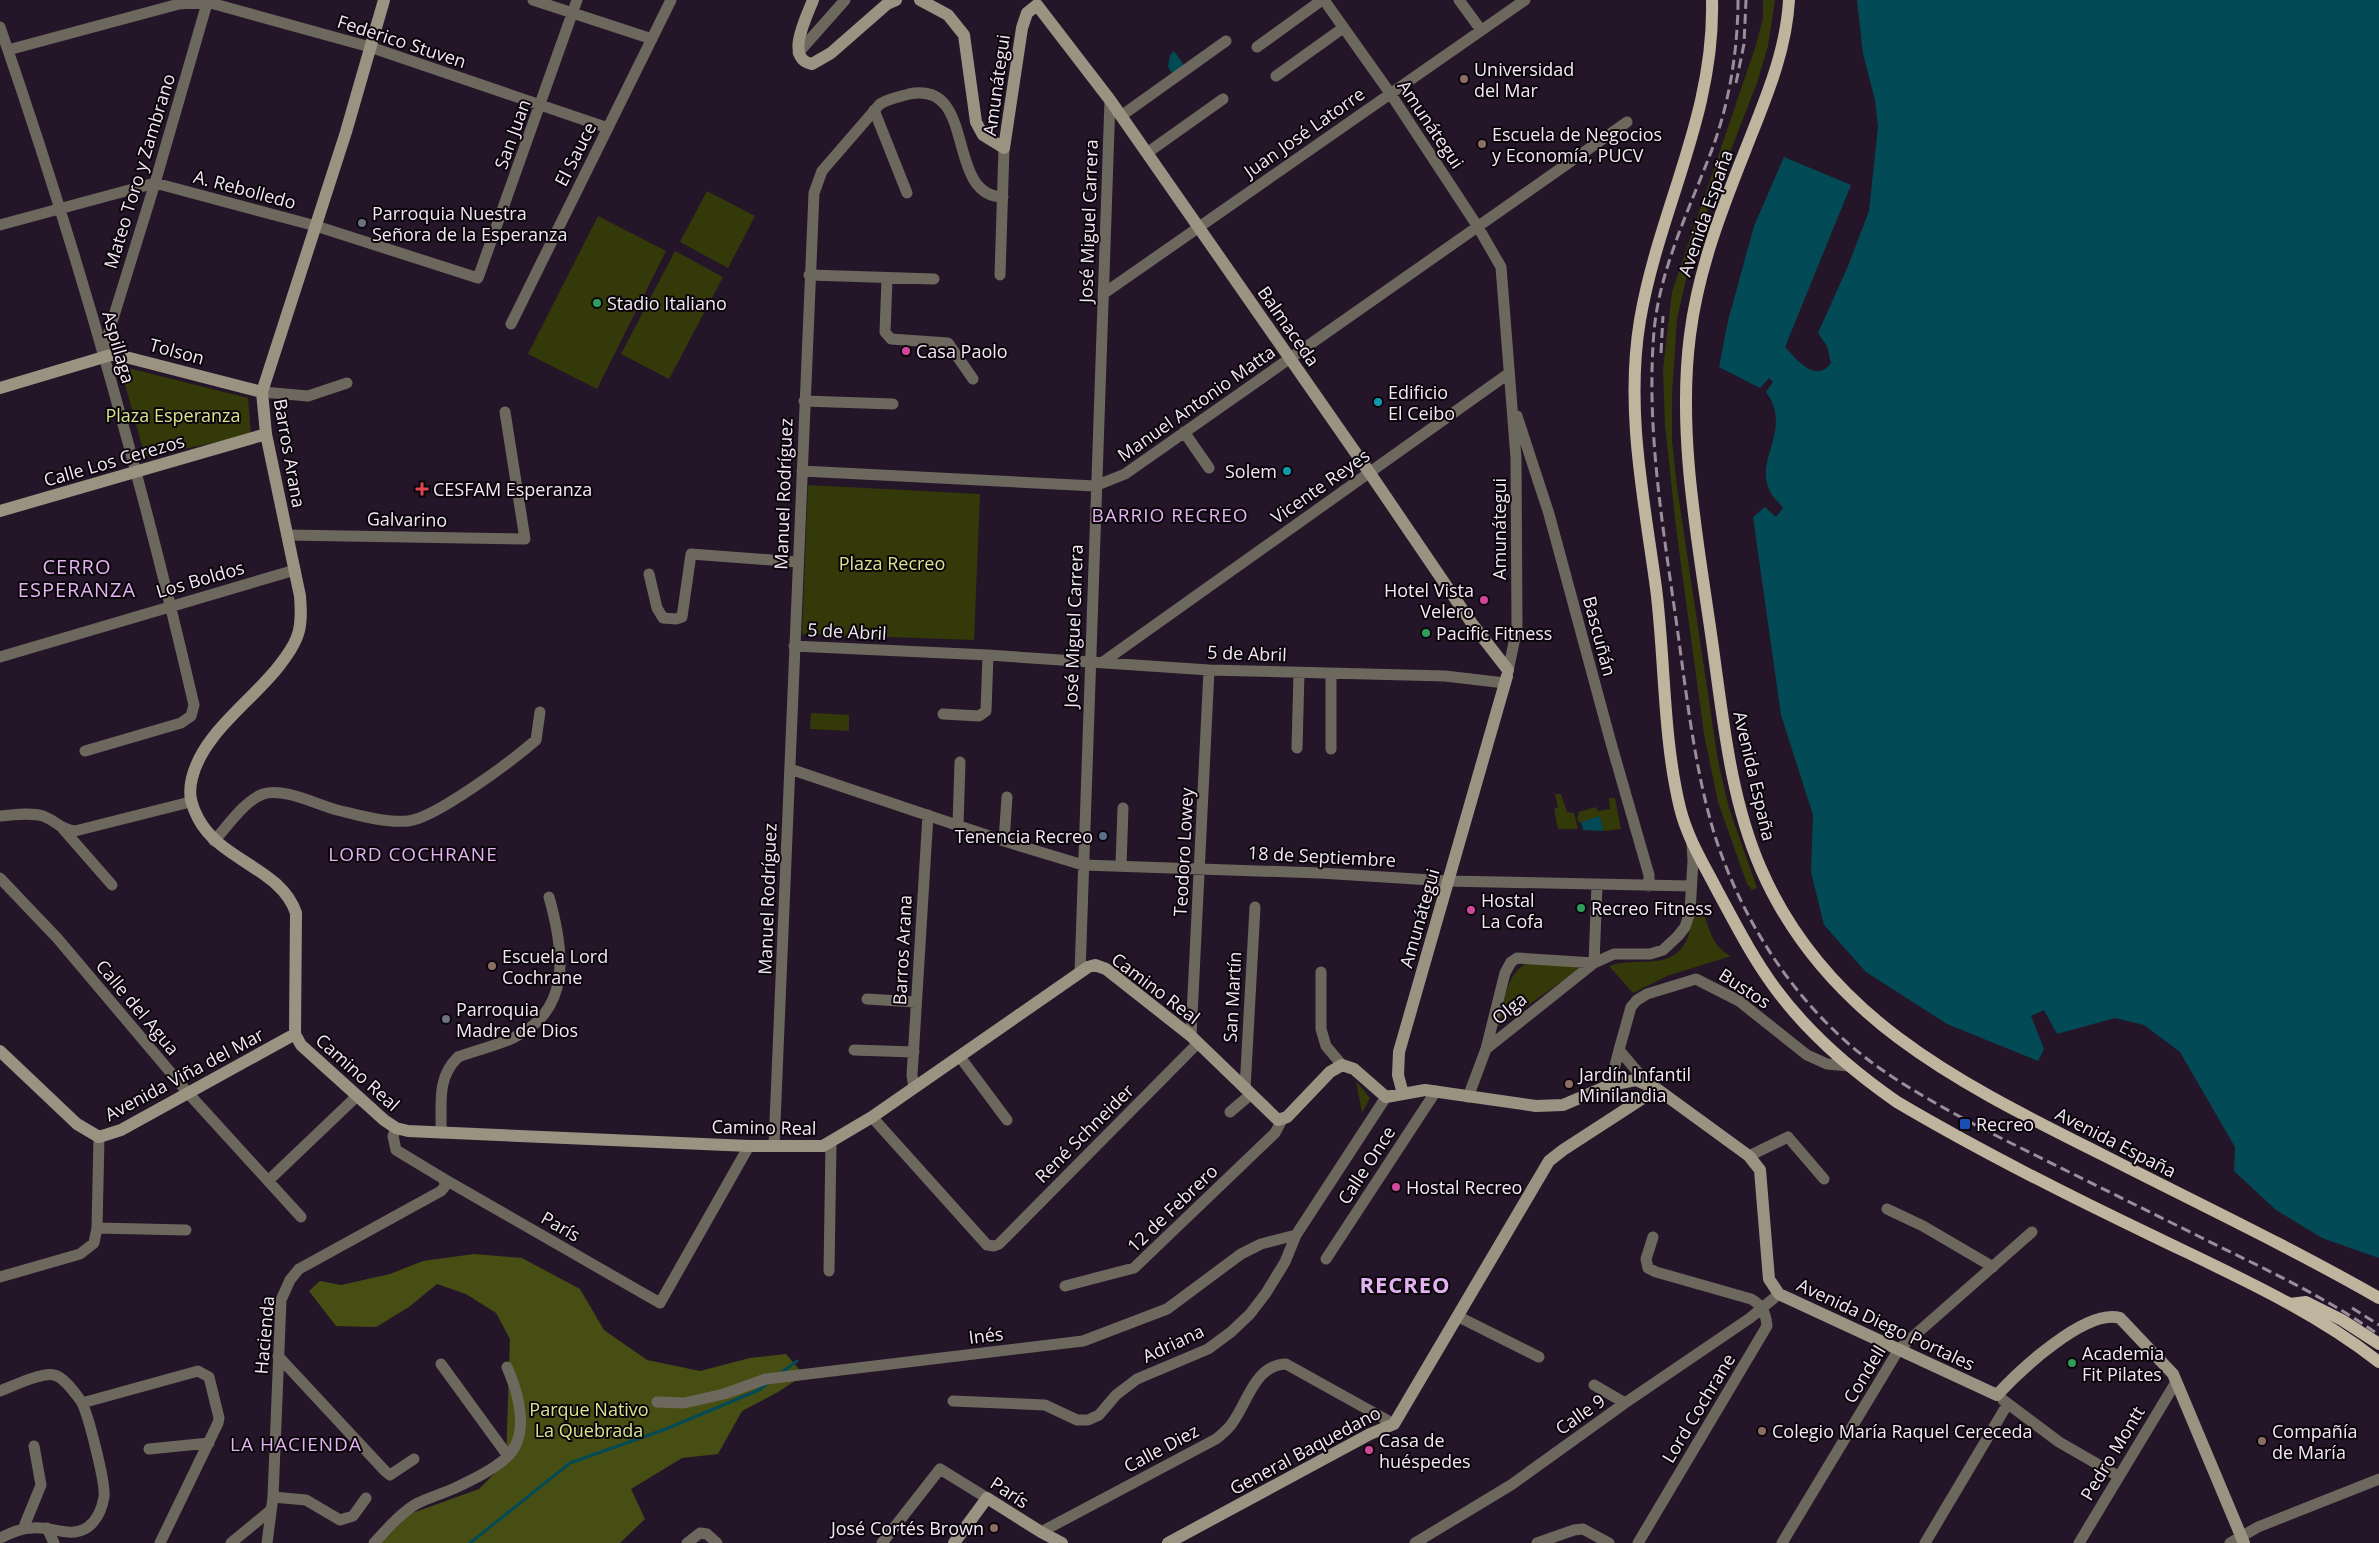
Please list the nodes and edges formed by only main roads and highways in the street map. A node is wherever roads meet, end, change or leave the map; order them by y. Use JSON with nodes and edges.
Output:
{"nodes":[{"id":1,"x":1712,"y":0,"type":"edge"},
{"id":2,"x":1789,"y":0,"type":"edge"},
{"id":3,"x":2379,"y":1298,"type":"edge"},
{"id":4,"x":2290,"y":1304,"type":"junction"},
{"id":5,"x":2379,"y":1344,"type":"edge"},
{"id":6,"x":2379,"y":1362,"type":"edge"}],
"edges":[{"from":1,"to":4,"type":"main road","name":"Avenida España"},
{"from":2,"to":3,"type":"main road","name":"Avenida España"},
{"from":4,"to":5,"type":"main road","name":"Avenida España"},
{"from":4,"to":6,"type":"main road","name":"Avenida España"}]}
